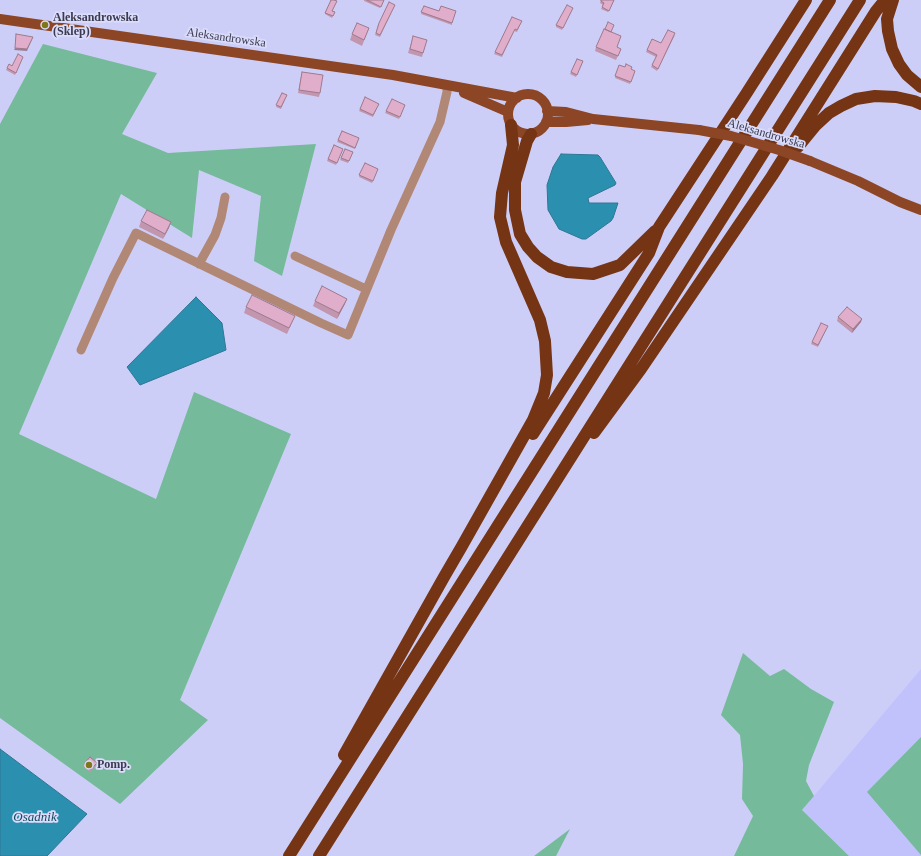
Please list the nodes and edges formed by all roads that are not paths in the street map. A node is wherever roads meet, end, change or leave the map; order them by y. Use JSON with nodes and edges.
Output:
{"nodes":[{"id":1,"x":806,"y":0,"type":"edge"},
{"id":2,"x":830,"y":0,"type":"edge"},
{"id":3,"x":860,"y":0,"type":"edge"},
{"id":4,"x":885,"y":0,"type":"edge"},
{"id":5,"x":893,"y":0,"type":"edge"},
{"id":6,"x":0,"y":19,"type":"edge"},
{"id":7,"x":447,"y":86,"type":"junction"},
{"id":8,"x":921,"y":87,"type":"edge"},
{"id":9,"x":517,"y":98,"type":"junction"},
{"id":10,"x":921,"y":104,"type":"edge"},
{"id":11,"x":547,"y":111,"type":"junction"},
{"id":12,"x":508,"y":112,"type":"junction"},
{"id":13,"x":593,"y":119,"type":"junction"},
{"id":14,"x":546,"y":122,"type":"junction"},
{"id":15,"x":511,"y":125,"type":"junction"},
{"id":16,"x":531,"y":134,"type":"junction"},
{"id":17,"x":772,"y":176,"type":"junction"},
{"id":18,"x":225,"y":197,"type":"dead end"},
{"id":19,"x":921,"y":210,"type":"edge"},
{"id":20,"x":659,"y":227,"type":"junction"},
{"id":21,"x":295,"y":256,"type":"dead end"},
{"id":22,"x":199,"y":264,"type":"junction"},
{"id":23,"x":366,"y":289,"type":"junction"},
{"id":24,"x":81,"y":350,"type":"dead end"},
{"id":25,"x":548,"y":493,"type":"junction"},
{"id":26,"x":462,"y":546,"type":"junction"},
{"id":27,"x":308,"y":826,"type":"junction"},
{"id":28,"x":289,"y":856,"type":"edge"},
{"id":29,"x":319,"y":856,"type":"edge"}],
"edges":[{"from":1,"to":20,"type":"highway"},
{"from":2,"to":27,"type":"highway"},
{"from":3,"to":25,"type":"highway"},
{"from":4,"to":17,"type":"highway"},
{"from":5,"to":8,"type":"highway"},
{"from":6,"to":7,"type":"main road","name":"Aleksandrowska"},
{"from":7,"to":9,"type":"main road","name":"Aleksandrowska"},
{"from":7,"to":12,"type":"main road","name":"Aleksandrowska"},
{"from":7,"to":23,"type":"street"},
{"from":9,"to":11,"type":"main road"},
{"from":9,"to":12,"type":"main road"},
{"from":10,"to":17,"type":"highway"},
{"from":11,"to":13,"type":"main road","name":"Aleksandrowska"},
{"from":11,"to":14,"type":"main road"},
{"from":12,"to":15,"type":"main road"},
{"from":13,"to":14,"type":"main road","name":"Aleksandrowska"},
{"from":13,"to":19,"type":"main road","name":"Aleksandrowska","bridge":true},
{"from":14,"to":16,"type":"main road"},
{"from":15,"to":16,"type":"main road"},
{"from":15,"to":26,"type":"highway"},
{"from":16,"to":20,"type":"highway"},
{"from":17,"to":25,"type":"highway"},
{"from":18,"to":22,"type":"street"},
{"from":20,"to":26,"type":"highway"},
{"from":21,"to":23,"type":"street"},
{"from":22,"to":23,"type":"street"},
{"from":22,"to":24,"type":"street"},
{"from":25,"to":29,"type":"highway"},
{"from":26,"to":27,"type":"highway"},
{"from":27,"to":28,"type":"highway"}]}
